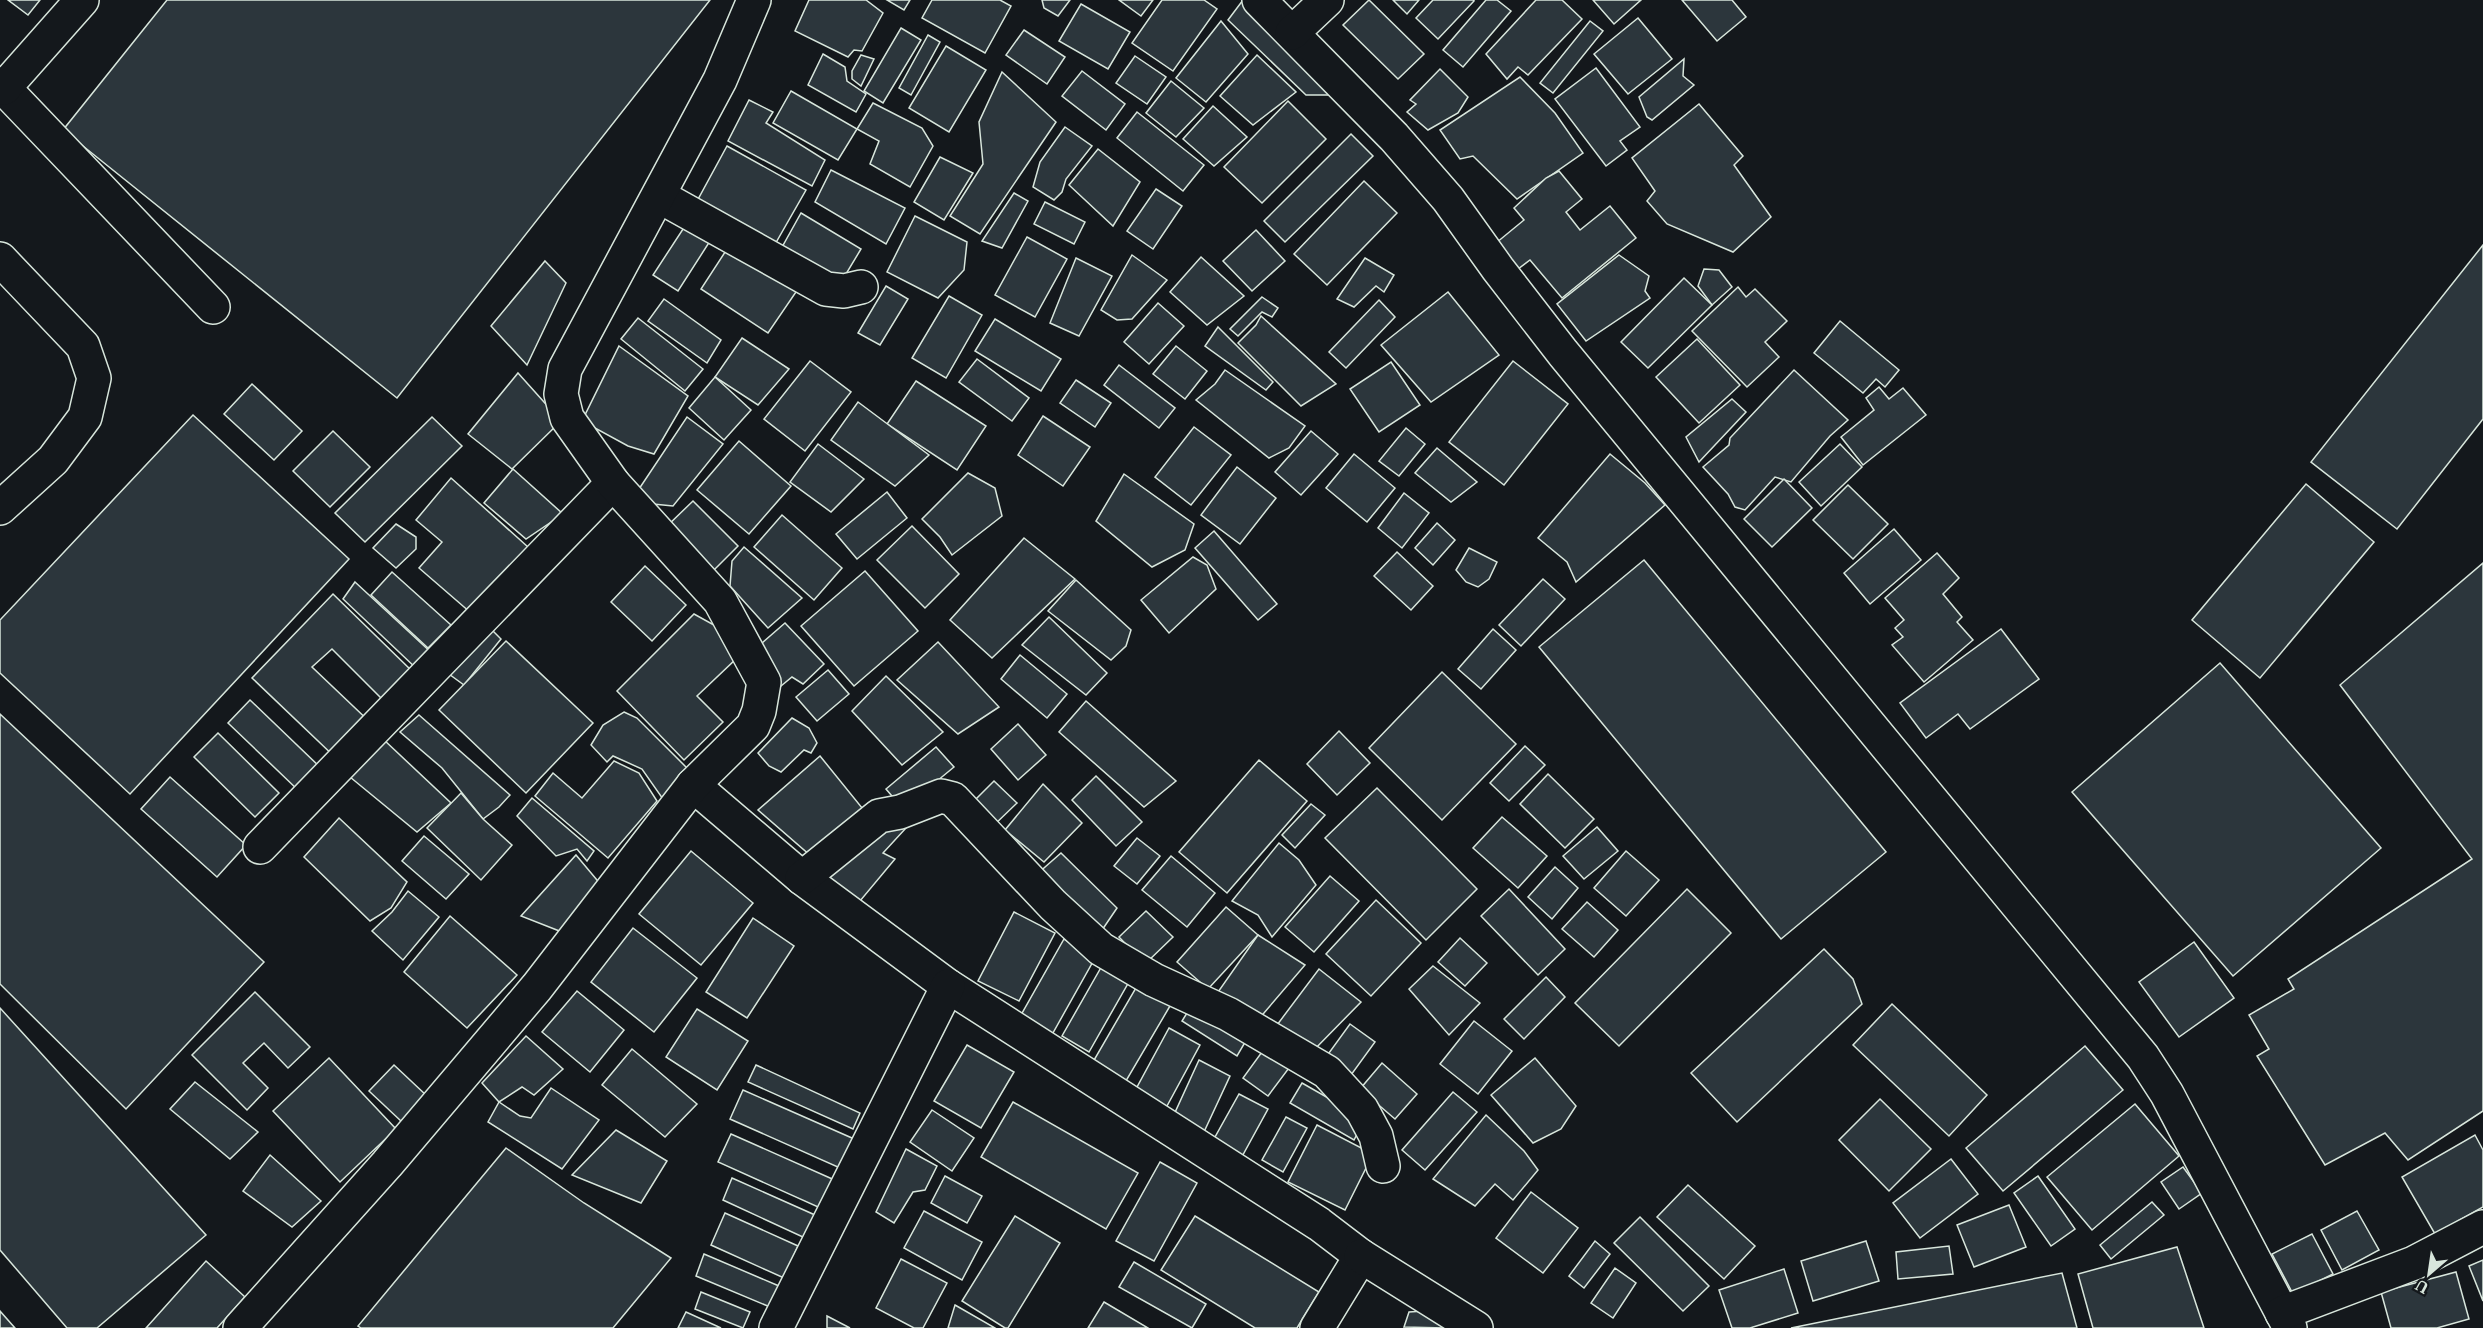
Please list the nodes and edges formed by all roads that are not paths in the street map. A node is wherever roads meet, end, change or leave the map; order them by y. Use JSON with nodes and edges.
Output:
{"nodes":[{"id":1,"x":82,"y":0,"type":"edge"},
{"id":2,"x":754,"y":0,"type":"edge"},
{"id":3,"x":1258,"y":0,"type":"edge"},
{"id":4,"x":1327,"y":0,"type":"edge"},
{"id":5,"x":1292,"y":33,"type":"junction"},
{"id":6,"x":2,"y":86,"type":"edge"},
{"id":7,"x":659,"y":196,"type":"junction"},
{"id":8,"x":0,"y":259,"type":"edge"},
{"id":9,"x":861,"y":287,"type":"dead end"},
{"id":10,"x":213,"y":307,"type":"dead end"},
{"id":11,"x":614,"y":483,"type":"junction"},
{"id":12,"x":0,"y":508,"type":"edge"},
{"id":13,"x":693,"y":785,"type":"junction"},
{"id":14,"x":260,"y":847,"type":"dead end"},
{"id":15,"x":802,"y":878,"type":"junction"},
{"id":16,"x":948,"y":986,"type":"junction"},
{"id":17,"x":1383,"y":1166,"type":"dead end"},
{"id":18,"x":2483,"y":1227,"type":"edge"},
{"id":19,"x":1361,"y":1256,"type":"junction"},
{"id":20,"x":2286,"y":1321,"type":"edge"},
{"id":21,"x":240,"y":1328,"type":"edge"},
{"id":22,"x":776,"y":1328,"type":"edge"},
{"id":23,"x":1317,"y":1328,"type":"edge"},
{"id":24,"x":1476,"y":1328,"type":"edge"}],
"edges":[{"from":1,"to":6,"type":"street"},
{"from":2,"to":7,"type":"street"},
{"from":3,"to":5,"type":"street"},
{"from":4,"to":5,"type":"street"},
{"from":5,"to":20,"type":"street"},
{"from":6,"to":10,"type":"street"},
{"from":7,"to":9,"type":"street"},
{"from":7,"to":11,"type":"street"},
{"from":8,"to":12,"type":"street"},
{"from":11,"to":13,"type":"street"},
{"from":11,"to":14,"type":"street"},
{"from":13,"to":15,"type":"street"},
{"from":13,"to":21,"type":"street"},
{"from":15,"to":16,"type":"street"},
{"from":15,"to":17,"type":"street"},
{"from":16,"to":19,"type":"street"},
{"from":16,"to":22,"type":"street"},
{"from":18,"to":20,"type":"street"},
{"from":19,"to":23,"type":"street"},
{"from":19,"to":24,"type":"street"}]}
